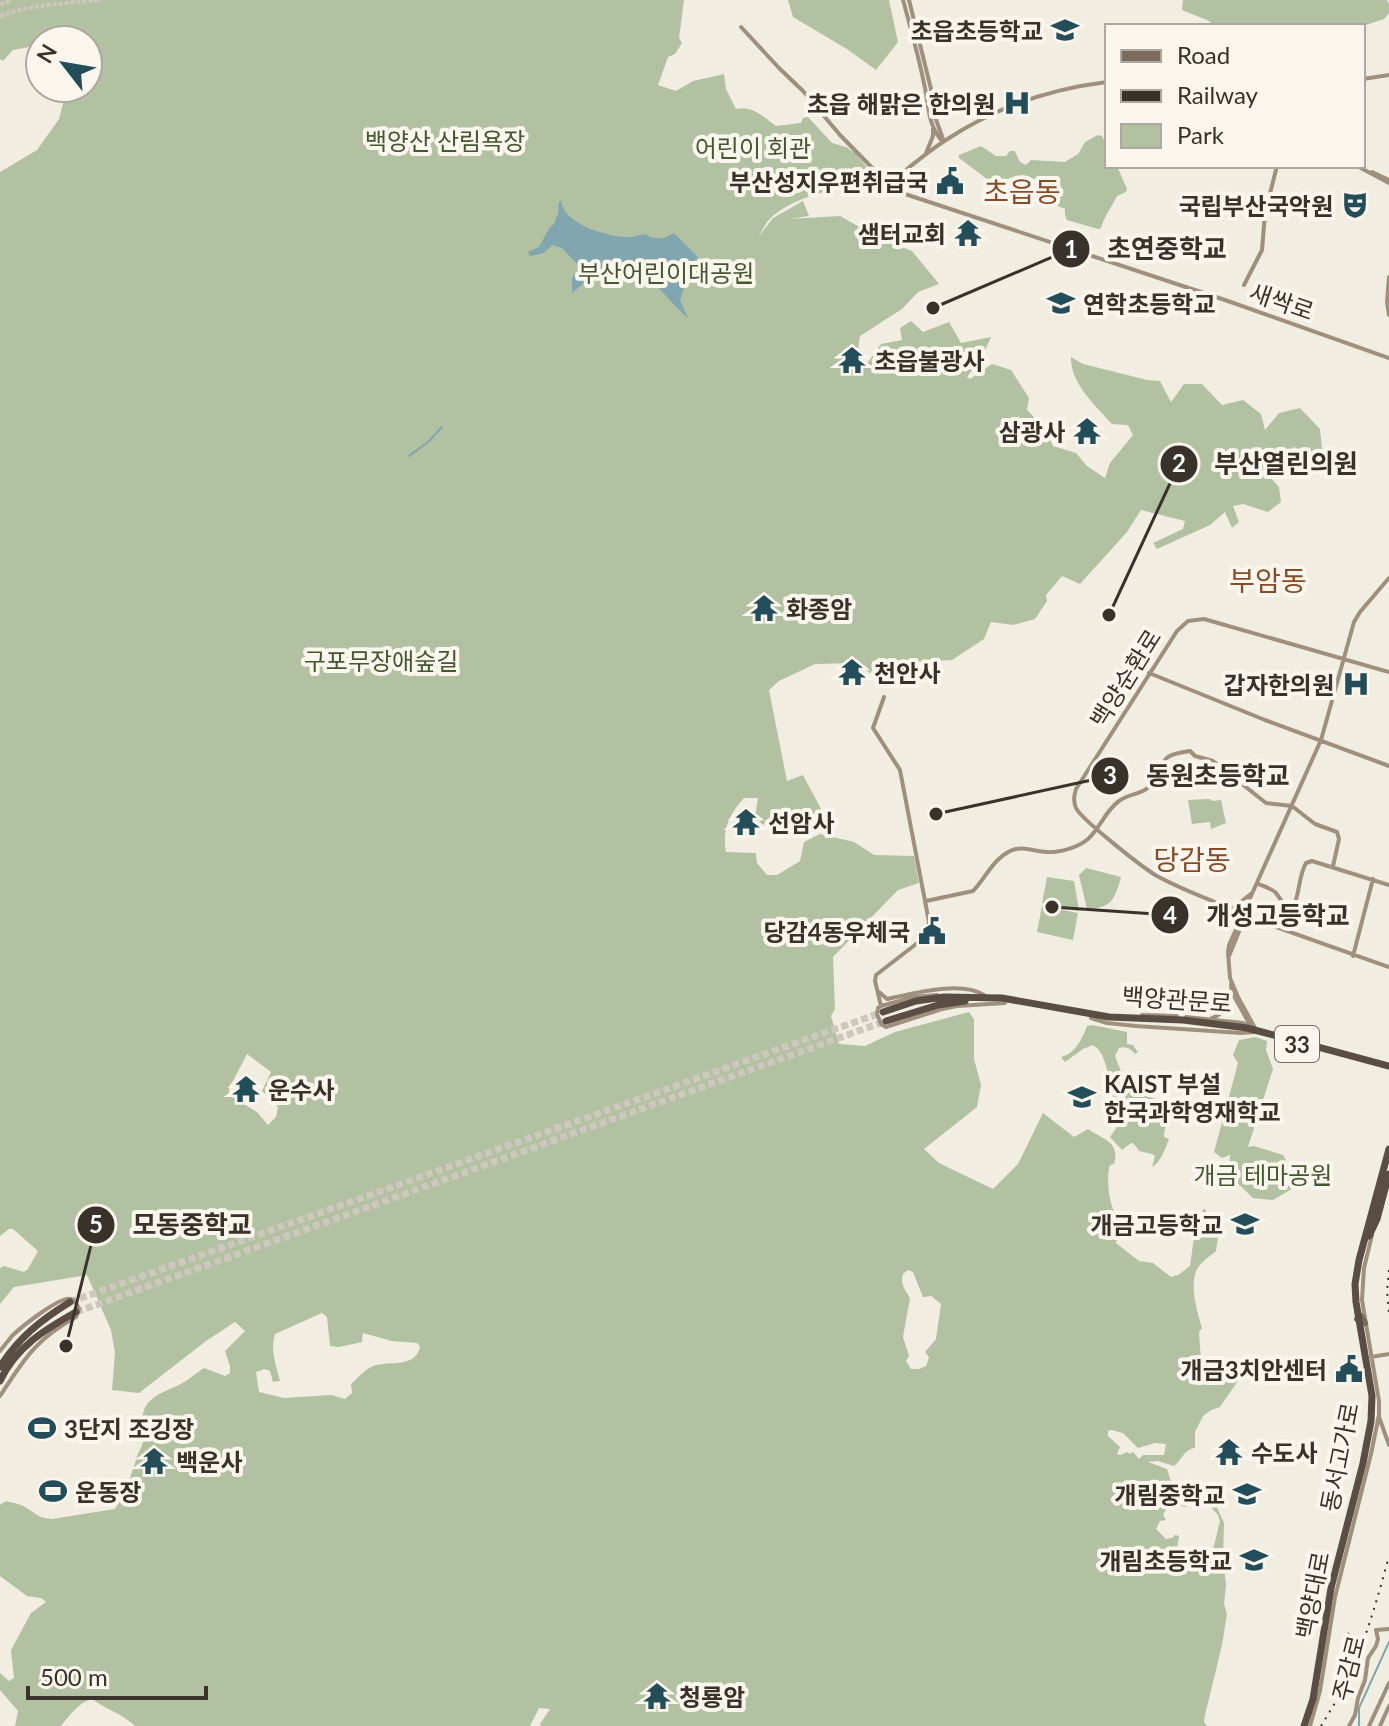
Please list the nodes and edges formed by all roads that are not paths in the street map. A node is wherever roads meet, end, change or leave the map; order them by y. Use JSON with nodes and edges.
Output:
{"nodes":[{"id":1,"x":906,"y":0,"type":"edge"},
{"id":2,"x":741,"y":27,"type":"dead end"},
{"id":3,"x":1389,"y":75,"type":"edge"},
{"id":4,"x":1365,"y":79,"type":"edge"},
{"id":5,"x":1105,"y":82,"type":"edge"},
{"id":6,"x":933,"y":125,"type":"junction"},
{"id":7,"x":940,"y":130,"type":"junction"},
{"id":8,"x":961,"y":131,"type":"junction"},
{"id":9,"x":943,"y":142,"type":"junction"},
{"id":10,"x":924,"y":156,"type":"junction"},
{"id":11,"x":1276,"y":168,"type":"edge"},
{"id":12,"x":1361,"y":168,"type":"edge"},
{"id":13,"x":883,"y":179,"type":"junction"},
{"id":14,"x":892,"y":181,"type":"junction"},
{"id":15,"x":1389,"y":181,"type":"edge"},
{"id":16,"x":893,"y":190,"type":"junction"},
{"id":17,"x":1389,"y":277,"type":"edge"},
{"id":18,"x":1244,"y":285,"type":"dead end"},
{"id":19,"x":1389,"y":315,"type":"edge"},
{"id":20,"x":1387,"y":358,"type":"edge"},
{"id":21,"x":1389,"y":578,"type":"edge"},
{"id":22,"x":1343,"y":660,"type":"junction"},
{"id":23,"x":1389,"y":672,"type":"edge"},
{"id":24,"x":1149,"y":673,"type":"junction"},
{"id":25,"x":884,"y":697,"type":"dead end"},
{"id":26,"x":1321,"y":740,"type":"junction"},
{"id":27,"x":1389,"y":766,"type":"edge"},
{"id":28,"x":1292,"y":806,"type":"junction"},
{"id":29,"x":1096,"y":829,"type":"junction"},
{"id":30,"x":1333,"y":866,"type":"junction"},
{"id":31,"x":1373,"y":879,"type":"junction"},
{"id":32,"x":1258,"y":884,"type":"junction"},
{"id":33,"x":1389,"y":885,"type":"edge"},
{"id":34,"x":1254,"y":891,"type":"junction"},
{"id":35,"x":926,"y":901,"type":"junction"},
{"id":36,"x":1232,"y":909,"type":"junction"},
{"id":37,"x":1244,"y":915,"type":"junction"},
{"id":38,"x":1353,"y":956,"type":"junction"},
{"id":39,"x":1389,"y":967,"type":"edge"},
{"id":40,"x":1230,"y":978,"type":"junction"},
{"id":41,"x":876,"y":987,"type":"junction"},
{"id":42,"x":1232,"y":992,"type":"junction"},
{"id":43,"x":984,"y":995,"type":"junction"},
{"id":44,"x":1004,"y":1001,"type":"junction"},
{"id":45,"x":882,"y":1009,"type":"junction"},
{"id":46,"x":1092,"y":1016,"type":"junction"},
{"id":47,"x":886,"y":1021,"type":"tunnel mouth"},
{"id":48,"x":1204,"y":1022,"type":"junction"},
{"id":49,"x":1257,"y":1032,"type":"junction"},
{"id":50,"x":1389,"y":1068,"type":"edge"},
{"id":51,"x":1389,"y":1142,"type":"edge"},
{"id":52,"x":1388,"y":1155,"type":"edge"},
{"id":53,"x":1389,"y":1173,"type":"edge"},
{"id":54,"x":1366,"y":1241,"type":"junction"},
{"id":55,"x":70,"y":1302,"type":"tunnel mouth"},
{"id":56,"x":76,"y":1312,"type":"tunnel mouth"},
{"id":57,"x":1365,"y":1323,"type":"junction"},
{"id":58,"x":1357,"y":1324,"type":"junction"},
{"id":59,"x":0,"y":1351,"type":"edge"},
{"id":60,"x":1388,"y":1354,"type":"edge"},
{"id":61,"x":1371,"y":1357,"type":"junction"},
{"id":62,"x":0,"y":1367,"type":"edge"},
{"id":63,"x":0,"y":1381,"type":"edge"},
{"id":64,"x":0,"y":1396,"type":"edge"},
{"id":65,"x":1371,"y":1400,"type":"junction"},
{"id":66,"x":1379,"y":1415,"type":"junction"},
{"id":67,"x":1369,"y":1423,"type":"junction"},
{"id":68,"x":1380,"y":1423,"type":"junction"},
{"id":69,"x":1373,"y":1444,"type":"junction"},
{"id":70,"x":1389,"y":1445,"type":"edge"},
{"id":71,"x":1389,"y":1629,"type":"edge"},
{"id":72,"x":1389,"y":1685,"type":"edge"},
{"id":73,"x":1389,"y":1699,"type":"edge"},
{"id":74,"x":1389,"y":1706,"type":"edge"},
{"id":75,"x":1306,"y":1726,"type":"edge"},
{"id":76,"x":1349,"y":1726,"type":"edge"},
{"id":77,"x":1369,"y":1726,"type":"edge"},
{"id":78,"x":1380,"y":1726,"type":"edge"}],
"edges":[{"from":1,"to":6,"type":"main road"},
{"from":1,"to":7,"type":"main road"},
{"from":2,"to":13,"type":"main road"},
{"from":3,"to":4,"type":"main road"},
{"from":5,"to":8,"type":"main road"},
{"from":6,"to":9,"type":"main road"},
{"from":6,"to":10,"type":"main road"},
{"from":7,"to":8,"type":"main road"},
{"from":7,"to":9,"type":"main road"},
{"from":8,"to":9,"type":"main road"},
{"from":9,"to":10,"type":"main road"},
{"from":10,"to":14,"type":"main road"},
{"from":11,"to":18,"type":"main road"},
{"from":12,"to":15,"type":"main road"},
{"from":13,"to":14,"type":"main road"},
{"from":13,"to":16,"type":"main road"},
{"from":14,"to":16,"type":"main road"},
{"from":16,"to":20,"type":"main road","name":"새싹로"},
{"from":17,"to":19,"type":"main road"},
{"from":21,"to":22,"type":"main road"},
{"from":22,"to":23,"type":"main road","name":"백양순환로"},
{"from":22,"to":24,"type":"main road","name":"백양순환로"},
{"from":22,"to":26,"type":"main road"},
{"from":24,"to":26,"type":"main road"},
{"from":24,"to":29,"type":"main road","name":"백양순환로"},
{"from":25,"to":35,"type":"main road"},
{"from":26,"to":27,"type":"main road"},
{"from":26,"to":28,"type":"main road"},
{"from":28,"to":29,"type":"main road"},
{"from":28,"to":30,"type":"main road"},
{"from":28,"to":32,"type":"main road"},
{"from":29,"to":35,"type":"main road"},
{"from":29,"to":36,"type":"main road","name":"백양순환로"},
{"from":30,"to":31,"type":"main road"},
{"from":30,"to":32,"type":"main road"},
{"from":31,"to":33,"type":"main road"},
{"from":31,"to":38,"type":"main road"},
{"from":32,"to":34,"type":"main road"},
{"from":34,"to":36,"type":"main road"},
{"from":34,"to":37,"type":"main road"},
{"from":35,"to":41,"type":"main road"},
{"from":36,"to":37,"type":"main road","name":"백양순환로"},
{"from":37,"to":38,"type":"main road","name":"백양순환로"},
{"from":37,"to":40,"type":"main road"},
{"from":38,"to":39,"type":"main road","name":"백양순환로"},
{"from":40,"to":42,"type":"main road"},
{"from":40,"to":49,"type":"main road"},
{"from":41,"to":43,"type":"main road"},
{"from":41,"to":45,"type":"main road"},
{"from":42,"to":48,"type":"main road"},
{"from":42,"to":49,"type":"main road"},
{"from":43,"to":44,"type":"main road"},
{"from":43,"to":45,"type":"main road"},
{"from":44,"to":45,"type":"highway","number":"33"},
{"from":44,"to":45,"type":"main road"},
{"from":44,"to":46,"type":"highway","number":"33"},
{"from":44,"to":47,"type":"highway","number":"33"},
{"from":46,"to":48,"type":"highway","number":"33"},
{"from":46,"to":49,"type":"main road","name":"백양관문로"},
{"from":48,"to":49,"type":"main road","name":"백양관문로"},
{"from":48,"to":50,"type":"highway","number":"33"},
{"from":49,"to":50,"type":"main road","name":"백양관문로"},
{"from":51,"to":58,"type":"main road","name":"백양대로"},
{"from":52,"to":54,"type":"highway","name":"동서고가로"},
{"from":53,"to":54,"type":"highway"},
{"from":53,"to":57,"type":"main road"},
{"from":54,"to":75,"type":"highway","name":"동서고가로"},
{"from":55,"to":62,"type":"highway"},
{"from":56,"to":63,"type":"highway"},
{"from":57,"to":58,"type":"main road"},
{"from":57,"to":61,"type":"main road"},
{"from":58,"to":65,"type":"main road","name":"백양대로"},
{"from":59,"to":64,"type":"main road"},
{"from":60,"to":61,"type":"main road"},
{"from":61,"to":66,"type":"main road"},
{"from":65,"to":66,"type":"main road"},
{"from":65,"to":67,"type":"main road","name":"백양대로"},
{"from":66,"to":68,"type":"main road"},
{"from":67,"to":68,"type":"main road"},
{"from":67,"to":75,"type":"main road","name":"백양대로"},
{"from":68,"to":69,"type":"main road","name":"백양대로"},
{"from":68,"to":70,"type":"main road"},
{"from":69,"to":70,"type":"main road"},
{"from":69,"to":75,"type":"main road","name":"백양대로"},
{"from":71,"to":76,"type":"main road","name":"주감로"},
{"from":72,"to":73,"type":"main road"},
{"from":72,"to":77,"type":"main road"},
{"from":74,"to":78,"type":"main road"}]}
